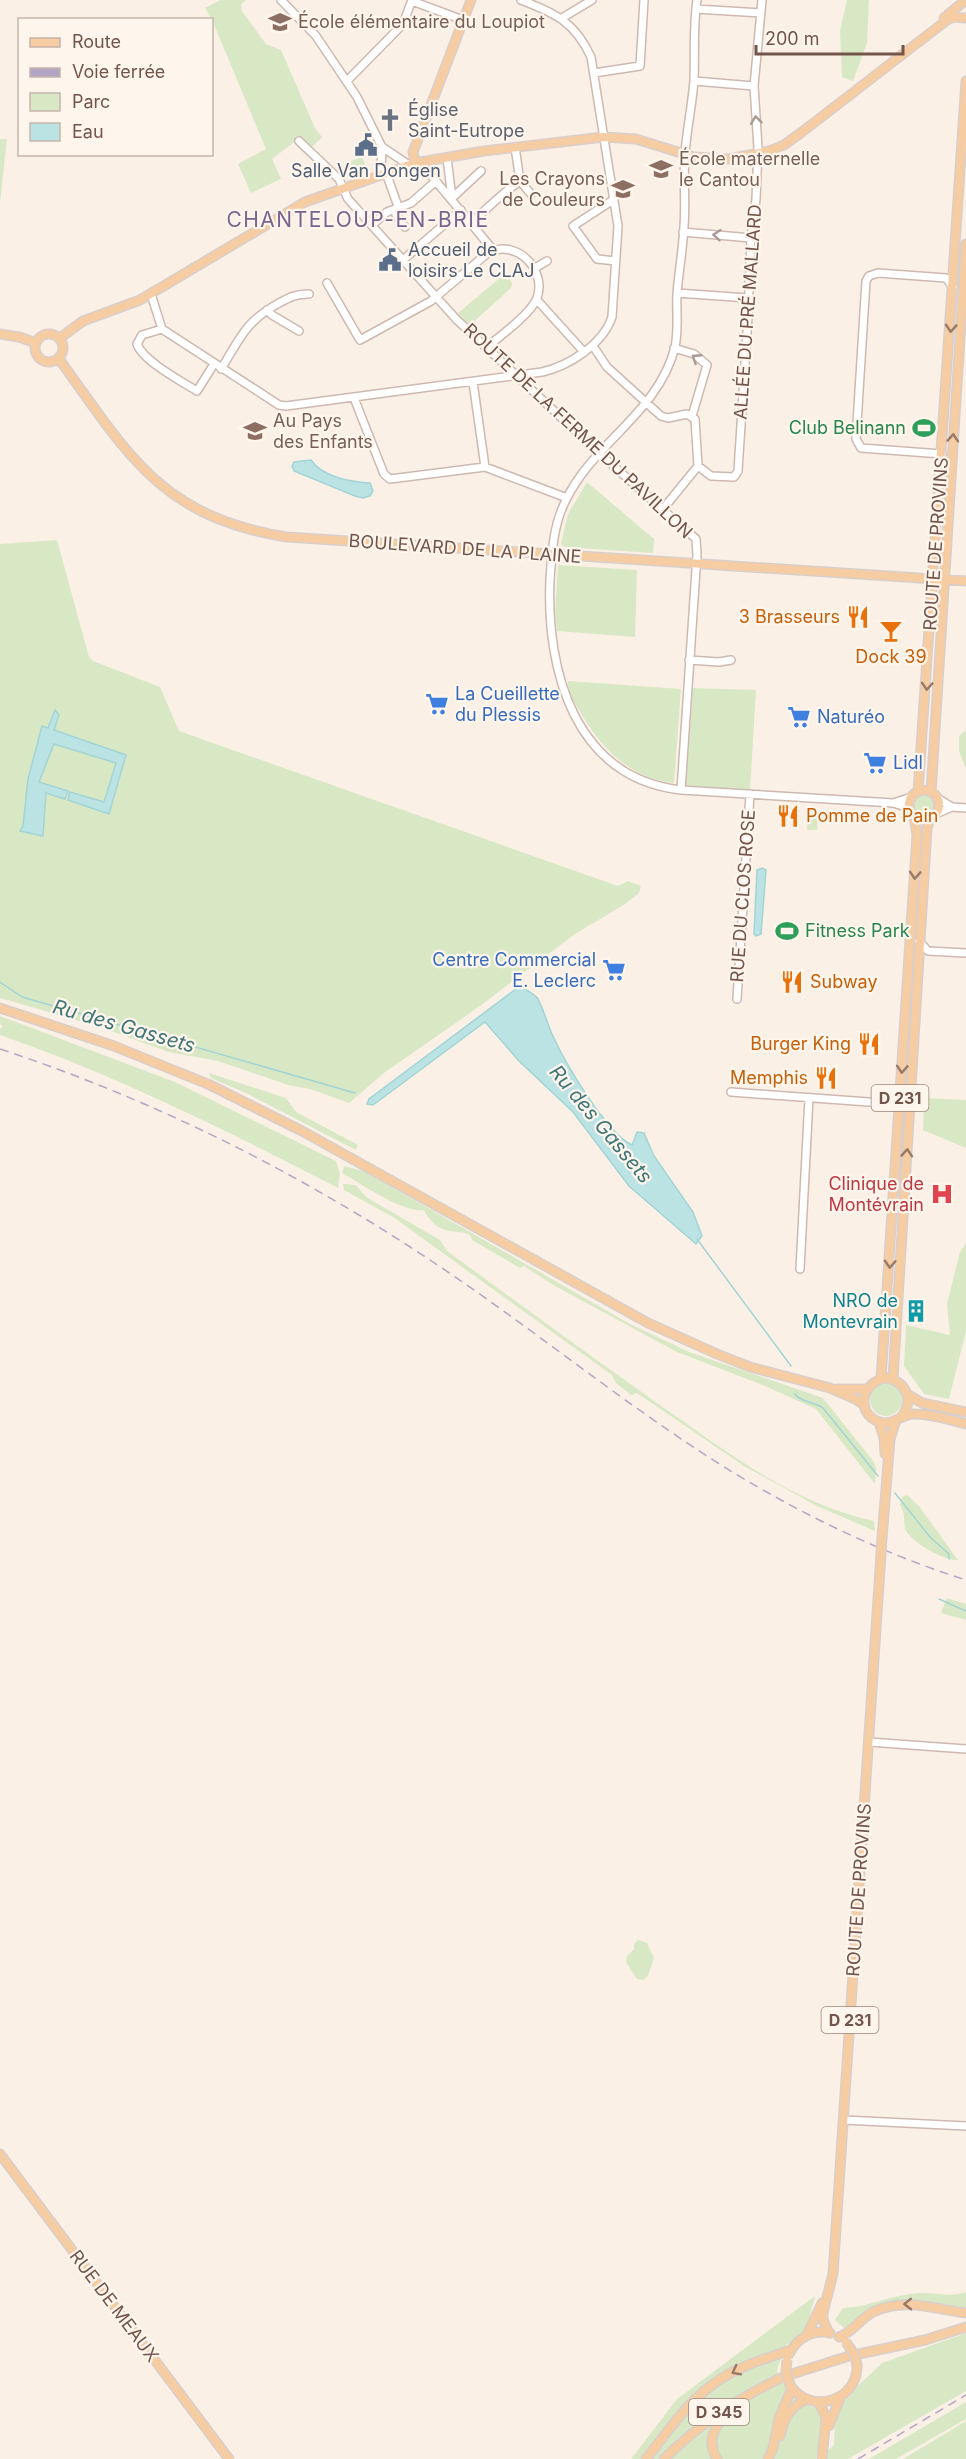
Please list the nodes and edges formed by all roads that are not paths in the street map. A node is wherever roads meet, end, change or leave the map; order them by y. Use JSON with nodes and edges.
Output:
{"nodes":[{"id":1,"x":280,"y":0,"type":"edge"},
{"id":2,"x":412,"y":0,"type":"edge"},
{"id":3,"x":471,"y":0,"type":"edge"},
{"id":4,"x":521,"y":0,"type":"edge"},
{"id":5,"x":592,"y":0,"type":"edge"},
{"id":6,"x":644,"y":0,"type":"edge"},
{"id":7,"x":697,"y":0,"type":"edge"},
{"id":8,"x":762,"y":0,"type":"edge"},
{"id":9,"x":963,"y":2,"type":"edge"},
{"id":10,"x":539,"y":3,"type":"edge"},
{"id":11,"x":696,"y":9,"type":"junction"},
{"id":12,"x":761,"y":13,"type":"junction"},
{"id":13,"x":562,"y":18,"type":"junction"},
{"id":14,"x":965,"y":19,"type":"edge"},
{"id":15,"x":463,"y":20,"type":"junction"},
{"id":16,"x":936,"y":28,"type":"junction"},
{"id":17,"x":594,"y":74,"type":"junction"},
{"id":18,"x":347,"y":81,"type":"junction"},
{"id":19,"x":694,"y":81,"type":"junction"},
{"id":20,"x":966,"y":81,"type":"edge"},
{"id":21,"x":754,"y":86,"type":"junction"},
{"id":22,"x":603,"y":137,"type":"junction"},
{"id":23,"x":299,"y":141,"type":"dead end"},
{"id":24,"x":382,"y":147,"type":"junction"},
{"id":25,"x":516,"y":147,"type":"junction"},
{"id":26,"x":758,"y":154,"type":"junction"},
{"id":27,"x":685,"y":155,"type":"junction"},
{"id":28,"x":447,"y":158,"type":"junction"},
{"id":29,"x":415,"y":163,"type":"junction"},
{"id":30,"x":481,"y":171,"type":"dead end"},
{"id":31,"x":383,"y":174,"type":"junction"},
{"id":32,"x":436,"y":181,"type":"junction"},
{"id":33,"x":520,"y":181,"type":"junction"},
{"id":34,"x":343,"y":188,"type":"junction"},
{"id":35,"x":531,"y":194,"type":"dead end"},
{"id":36,"x":452,"y":198,"type":"junction"},
{"id":37,"x":613,"y":200,"type":"junction"},
{"id":38,"x":399,"y":209,"type":"junction"},
{"id":39,"x":461,"y":210,"type":"junction"},
{"id":40,"x":471,"y":223,"type":"junction"},
{"id":41,"x":372,"y":225,"type":"junction"},
{"id":42,"x":405,"y":227,"type":"dead end"},
{"id":43,"x":683,"y":232,"type":"junction"},
{"id":44,"x":751,"y":238,"type":"junction"},
{"id":45,"x":966,"y":244,"type":"edge"},
{"id":46,"x":494,"y":250,"type":"junction"},
{"id":47,"x":403,"y":260,"type":"junction"},
{"id":48,"x":547,"y":261,"type":"dead end"},
{"id":49,"x":616,"y":261,"type":"junction"},
{"id":50,"x":535,"y":267,"type":"junction"},
{"id":51,"x":954,"y":269,"type":"junction"},
{"id":52,"x":965,"y":271,"type":"edge"},
{"id":53,"x":946,"y":278,"type":"junction"},
{"id":54,"x":327,"y":283,"type":"dead end"},
{"id":55,"x":964,"y":287,"type":"edge"},
{"id":56,"x":953,"y":288,"type":"junction"},
{"id":57,"x":677,"y":293,"type":"junction"},
{"id":58,"x":151,"y":294,"type":"junction"},
{"id":59,"x":309,"y":294,"type":"dead end"},
{"id":60,"x":436,"y":297,"type":"junction"},
{"id":61,"x":748,"y":298,"type":"junction"},
{"id":62,"x":537,"y":300,"type":"junction"},
{"id":63,"x":267,"y":310,"type":"junction"},
{"id":64,"x":162,"y":329,"type":"junction"},
{"id":65,"x":299,"y":331,"type":"dead end"},
{"id":66,"x":0,"y":334,"type":"edge"},
{"id":67,"x":60,"y":338,"type":"junction"},
{"id":68,"x":36,"y":343,"type":"junction"},
{"id":69,"x":593,"y":346,"type":"junction"},
{"id":70,"x":487,"y":347,"type":"junction"},
{"id":71,"x":674,"y":348,"type":"junction"},
{"id":72,"x":584,"y":352,"type":"junction"},
{"id":73,"x":59,"y":359,"type":"junction"},
{"id":74,"x":214,"y":364,"type":"junction"},
{"id":75,"x":222,"y":369,"type":"junction"},
{"id":76,"x":516,"y":374,"type":"junction"},
{"id":77,"x":473,"y":382,"type":"junction"},
{"id":78,"x":354,"y":398,"type":"junction"},
{"id":79,"x":646,"y":403,"type":"junction"},
{"id":80,"x":692,"y":416,"type":"junction"},
{"id":81,"x":600,"y":454,"type":"junction"},
{"id":82,"x":942,"y":454,"type":"junction"},
{"id":83,"x":698,"y":466,"type":"junction"},
{"id":84,"x":485,"y":467,"type":"junction"},
{"id":85,"x":567,"y":498,"type":"junction"},
{"id":86,"x":663,"y":509,"type":"junction"},
{"id":87,"x":552,"y":554,"type":"junction"},
{"id":88,"x":696,"y":563,"type":"junction"},
{"id":89,"x":938,"y":580,"type":"junction"},
{"id":90,"x":966,"y":581,"type":"edge"},
{"id":91,"x":689,"y":660,"type":"junction"},
{"id":92,"x":731,"y":660,"type":"dead end"},
{"id":93,"x":681,"y":790,"type":"junction"},
{"id":94,"x":750,"y":794,"type":"junction"},
{"id":95,"x":915,"y":794,"type":"junction"},
{"id":96,"x":934,"y":795,"type":"junction"},
{"id":97,"x":893,"y":803,"type":"junction"},
{"id":98,"x":952,"y":807,"type":"junction"},
{"id":99,"x":909,"y":808,"type":"junction"},
{"id":100,"x":966,"y":808,"type":"edge"},
{"id":101,"x":938,"y":813,"type":"junction"},
{"id":102,"x":915,"y":817,"type":"junction"},
{"id":103,"x":930,"y":819,"type":"junction"},
{"id":104,"x":920,"y":941,"type":"junction"},
{"id":105,"x":928,"y":951,"type":"junction"},
{"id":106,"x":966,"y":953,"type":"edge"},
{"id":107,"x":918,"y":962,"type":"junction"},
{"id":108,"x":737,"y":999,"type":"dead end"},
{"id":109,"x":0,"y":1008,"type":"edge"},
{"id":110,"x":731,"y":1092,"type":"dead end"},
{"id":111,"x":809,"y":1098,"type":"junction"},
{"id":112,"x":900,"y":1104,"type":"junction"},
{"id":113,"x":910,"y":1105,"type":"junction"},
{"id":114,"x":800,"y":1269,"type":"dead end"},
{"id":115,"x":881,"y":1379,"type":"junction"},
{"id":116,"x":893,"y":1379,"type":"junction"},
{"id":117,"x":830,"y":1388,"type":"junction"},
{"id":118,"x":867,"y":1389,"type":"junction"},
{"id":119,"x":907,"y":1394,"type":"junction"},
{"id":120,"x":864,"y":1405,"type":"junction"},
{"id":121,"x":966,"y":1412,"type":"edge"},
{"id":122,"x":899,"y":1418,"type":"junction"},
{"id":123,"x":879,"y":1422,"type":"junction"},
{"id":124,"x":966,"y":1424,"type":"edge"},
{"id":125,"x":887,"y":1472,"type":"junction"},
{"id":126,"x":869,"y":1742,"type":"junction"},
{"id":127,"x":966,"y":1749,"type":"edge"},
{"id":128,"x":844,"y":2120,"type":"junction"},
{"id":129,"x":966,"y":2126,"type":"edge"},
{"id":130,"x":0,"y":2154,"type":"edge"},
{"id":131,"x":832,"y":2284,"type":"junction"},
{"id":132,"x":966,"y":2313,"type":"edge"},
{"id":133,"x":966,"y":2328,"type":"edge"},
{"id":134,"x":829,"y":2333,"type":"junction"},
{"id":135,"x":807,"y":2335,"type":"junction"},
{"id":136,"x":843,"y":2339,"type":"junction"},
{"id":137,"x":791,"y":2350,"type":"junction"},
{"id":138,"x":855,"y":2359,"type":"junction"},
{"id":139,"x":789,"y":2380,"type":"junction"},
{"id":140,"x":840,"y":2398,"type":"junction"},
{"id":141,"x":807,"y":2399,"type":"junction"},
{"id":142,"x":742,"y":2403,"type":"junction"},
{"id":143,"x":819,"y":2403,"type":"junction"},
{"id":144,"x":825,"y":2438,"type":"junction"},
{"id":145,"x":229,"y":2459,"type":"edge"},
{"id":146,"x":646,"y":2459,"type":"edge"},
{"id":147,"x":666,"y":2459,"type":"edge"},
{"id":148,"x":717,"y":2459,"type":"edge"},
{"id":149,"x":768,"y":2459,"type":"edge"},
{"id":150,"x":773,"y":2459,"type":"edge"},
{"id":151,"x":822,"y":2459,"type":"edge"}],
"edges":[{"from":1,"to":18,"type":"street"},
{"from":2,"to":15,"type":"street"},
{"from":2,"to":18,"type":"street"},
{"from":3,"to":15,"type":"main road"},
{"from":4,"to":10,"type":"street"},
{"from":5,"to":13,"type":"street"},
{"from":6,"to":17,"type":"street"},
{"from":7,"to":11,"type":"street"},
{"from":8,"to":12,"type":"street","name":"ALLÉE DU PRÉ MALLARD"},
{"from":9,"to":14,"type":"main road"},
{"from":9,"to":16,"type":"main road"},
{"from":10,"to":13,"type":"street"},
{"from":11,"to":12,"type":"street"},
{"from":11,"to":19,"type":"street"},
{"from":12,"to":21,"type":"street","name":"ALLÉE DU PRÉ MALLARD"},
{"from":13,"to":17,"type":"street"},
{"from":14,"to":16,"type":"main road"},
{"from":15,"to":29,"type":"main road"},
{"from":16,"to":26,"type":"main road"},
{"from":17,"to":22,"type":"street"},
{"from":18,"to":24,"type":"street"},
{"from":19,"to":21,"type":"street"},
{"from":19,"to":27,"type":"street"},
{"from":20,"to":51,"type":"main road","name":"ROUTE DE PROVINS"},
{"from":26,"to":21,"type":"street","name":"ALLÉE DU PRÉ MALLARD","one_way":true},
{"from":22,"to":25,"type":"main road"},
{"from":22,"to":27,"type":"main road"},
{"from":22,"to":37,"type":"street"},
{"from":23,"to":34,"type":"street","name":"ROUTE DE LA FERME DU PAVILLON"},
{"from":24,"to":29,"type":"street"},
{"from":24,"to":31,"type":"street"},
{"from":25,"to":28,"type":"main road"},
{"from":25,"to":33,"type":"street"},
{"from":26,"to":27,"type":"main road"},
{"from":26,"to":44,"type":"street","name":"ALLÉE DU PRÉ MALLARD"},
{"from":27,"to":43,"type":"street"},
{"from":28,"to":29,"type":"main road"},
{"from":28,"to":36,"type":"street"},
{"from":29,"to":31,"type":"main road"},
{"from":29,"to":32,"type":"street"},
{"from":30,"to":36,"type":"street"},
{"from":31,"to":34,"type":"main road"},
{"from":31,"to":38,"type":"street"},
{"from":32,"to":36,"type":"street"},
{"from":32,"to":38,"type":"street"},
{"from":33,"to":35,"type":"street"},
{"from":33,"to":40,"type":"street"},
{"from":34,"to":41,"type":"street","name":"ROUTE DE LA FERME DU PAVILLON"},
{"from":34,"to":58,"type":"main road"},
{"from":36,"to":39,"type":"street"},
{"from":37,"to":49,"type":"street"},
{"from":37,"to":49,"type":"street"},
{"from":38,"to":41,"type":"street"},
{"from":38,"to":42,"type":"street"},
{"from":39,"to":40,"type":"street"},
{"from":39,"to":47,"type":"street"},
{"from":40,"to":46,"type":"street"},
{"from":41,"to":47,"type":"street","name":"ROUTE DE LA FERME DU PAVILLON"},
{"from":44,"to":43,"type":"street","one_way":true},
{"from":43,"to":57,"type":"street"},
{"from":44,"to":61,"type":"street","name":"ALLÉE DU PRÉ MALLARD"},
{"from":45,"to":52,"type":"main road","name":"ROUTE DE PROVINS"},
{"from":46,"to":50,"type":"street"},
{"from":46,"to":60,"type":"street"},
{"from":47,"to":60,"type":"street","name":"ROUTE DE LA FERME DU PAVILLON"},
{"from":48,"to":50,"type":"street"},
{"from":49,"to":69,"type":"street"},
{"from":50,"to":62,"type":"street"},
{"from":51,"to":53,"type":"street"},
{"from":51,"to":56,"type":"main road","name":"ROUTE DE PROVINS"},
{"from":52,"to":55,"type":"main road","name":"ROUTE DE PROVINS"},
{"from":53,"to":56,"type":"street"},
{"from":53,"to":82,"type":"street"},
{"from":54,"to":60,"type":"street"},
{"from":89,"to":55,"type":"main road","name":"ROUTE DE PROVINS","one_way":true},
{"from":56,"to":82,"type":"main road","name":"ROUTE DE PROVINS","one_way":true},
{"from":57,"to":61,"type":"street"},
{"from":57,"to":71,"type":"street"},
{"from":58,"to":64,"type":"street"},
{"from":58,"to":67,"type":"main road"},
{"from":59,"to":63,"type":"street"},
{"from":60,"to":70,"type":"street","name":"ROUTE DE LA FERME DU PAVILLON"},
{"from":61,"to":83,"type":"street","name":"ALLÉE DU PRÉ MALLARD"},
{"from":62,"to":70,"type":"street"},
{"from":62,"to":72,"type":"street"},
{"from":63,"to":65,"type":"street"},
{"from":63,"to":75,"type":"street"},
{"from":64,"to":74,"type":"street"},
{"from":64,"to":74,"type":"street"},
{"from":66,"to":68,"type":"main road"},
{"from":67,"to":68,"type":"main road"},
{"from":67,"to":73,"type":"main road"},
{"from":68,"to":73,"type":"main road"},
{"from":69,"to":72,"type":"street"},
{"from":69,"to":79,"type":"street"},
{"from":70,"to":76,"type":"street","name":"ROUTE DE LA FERME DU PAVILLON"},
{"from":71,"to":79,"type":"street"},
{"from":80,"to":71,"type":"street","one_way":true},
{"from":72,"to":76,"type":"street"},
{"from":73,"to":87,"type":"main road","name":"BOULEVARD DE LA PLAINE"},
{"from":74,"to":75,"type":"street"},
{"from":75,"to":78,"type":"street"},
{"from":76,"to":77,"type":"street"},
{"from":76,"to":81,"type":"street","name":"ROUTE DE LA FERME DU PAVILLON"},
{"from":77,"to":78,"type":"street"},
{"from":77,"to":84,"type":"street"},
{"from":78,"to":84,"type":"street"},
{"from":79,"to":80,"type":"street"},
{"from":79,"to":81,"type":"street"},
{"from":80,"to":83,"type":"street"},
{"from":81,"to":85,"type":"street"},
{"from":81,"to":86,"type":"street","name":"ROUTE DE LA FERME DU PAVILLON"},
{"from":82,"to":89,"type":"main road","name":"ROUTE DE PROVINS"},
{"from":83,"to":86,"type":"street"},
{"from":84,"to":85,"type":"street"},
{"from":85,"to":87,"type":"street"},
{"from":86,"to":88,"type":"street","name":"ROUTE DE LA FERME DU PAVILLON"},
{"from":87,"to":88,"type":"main road","name":"BOULEVARD DE LA PLAINE"},
{"from":87,"to":93,"type":"street"},
{"from":88,"to":89,"type":"main road","name":"BOULEVARD DE LA PLAINE"},
{"from":88,"to":91,"type":"street","name":"ROUTE DE LA FERME DU PAVILLON"},
{"from":89,"to":90,"type":"main road","name":"BOULEVARD DE LA PLAINE"},
{"from":89,"to":95,"type":"main road","name":"ROUTE DE PROVINS","one_way":true},
{"from":89,"to":96,"type":"main road","name":"ROUTE DE PROVINS"},
{"from":91,"to":92,"type":"street"},
{"from":91,"to":93,"type":"street","name":"ROUTE DE LA FERME DU PAVILLON"},
{"from":93,"to":94,"type":"street"},
{"from":94,"to":97,"type":"street"},
{"from":94,"to":108,"type":"street","name":"RUE DU CLOS ROSE"},
{"from":95,"to":96,"type":"main road"},
{"from":95,"to":97,"type":"street"},
{"from":95,"to":99,"type":"main road"},
{"from":96,"to":98,"type":"street"},
{"from":96,"to":101,"type":"main road"},
{"from":97,"to":99,"type":"street"},
{"from":98,"to":100,"type":"street"},
{"from":98,"to":101,"type":"street"},
{"from":99,"to":102,"type":"main road"},
{"from":101,"to":103,"type":"main road"},
{"from":102,"to":103,"type":"main road"},
{"from":102,"to":112,"type":"main road","number":"D 231","one_way":true},
{"from":103,"to":104,"type":"main road","number":"D 231"},
{"from":104,"to":105,"type":"street"},
{"from":104,"to":107,"type":"main road","number":"D 231"},
{"from":105,"to":106,"type":"street"},
{"from":105,"to":107,"type":"street"},
{"from":107,"to":113,"type":"main road","number":"D 231"},
{"from":109,"to":117,"type":"main road"},
{"from":110,"to":111,"type":"street"},
{"from":111,"to":112,"type":"street"},
{"from":111,"to":114,"type":"street"},
{"from":112,"to":113,"type":"street"},
{"from":112,"to":115,"type":"main road","number":"D 231","one_way":true},
{"from":116,"to":113,"type":"main road","number":"D 231","one_way":true},
{"from":115,"to":116,"type":"main road"},
{"from":115,"to":118,"type":"main road"},
{"from":116,"to":119,"type":"main road"},
{"from":117,"to":118,"type":"main road"},
{"from":117,"to":120,"type":"main road"},
{"from":118,"to":120,"type":"main road"},
{"from":119,"to":121,"type":"main road"},
{"from":119,"to":122,"type":"main road","number":"D 231"},
{"from":120,"to":123,"type":"main road","number":"D 231"},
{"from":122,"to":123,"type":"main road"},
{"from":122,"to":124,"type":"main road"},
{"from":122,"to":125,"type":"main road","number":"D 231"},
{"from":123,"to":125,"type":"main road","number":"D 231"},
{"from":125,"to":126,"type":"main road","name":"ROUTE DE PROVINS","number":"D 231","bridge":true},
{"from":126,"to":127,"type":"street"},
{"from":126,"to":128,"type":"main road","name":"ROUTE DE PROVINS","number":"D 231"},
{"from":128,"to":129,"type":"street"},
{"from":128,"to":131,"type":"main road","name":"ROUTE DE PROVINS","number":"D 231"},
{"from":130,"to":145,"type":"main road","name":"RUE DE MEAUX"},
{"from":131,"to":134,"type":"main road","number":"D 231"},
{"from":131,"to":135,"type":"main road","number":"D 231"},
{"from":132,"to":136,"type":"main road","one_way":true},
{"from":133,"to":138,"type":"main road","number":"D 345"},
{"from":134,"to":135,"type":"main road"},
{"from":134,"to":136,"type":"main road"},
{"from":135,"to":137,"type":"main road"},
{"from":136,"to":138,"type":"main road","bridge":true},
{"from":137,"to":139,"type":"main road","bridge":true},
{"from":137,"to":146,"type":"main road","one_way":true},
{"from":138,"to":139,"type":"main road","number":"D 345"},
{"from":138,"to":140,"type":"main road"},
{"from":139,"to":141,"type":"main road"},
{"from":139,"to":142,"type":"main road","number":"D 345"},
{"from":139,"to":147,"type":"main road","number":"D 345"},
{"from":139,"to":149,"type":"main road"},
{"from":140,"to":143,"type":"main road"},
{"from":140,"to":144,"type":"main road"},
{"from":141,"to":143,"type":"main road"},
{"from":141,"to":150,"type":"main road"},
{"from":142,"to":147,"type":"main road","number":"D 345"},
{"from":142,"to":148,"type":"main road"},
{"from":143,"to":144,"type":"main road"},
{"from":144,"to":151,"type":"main road"}]}
